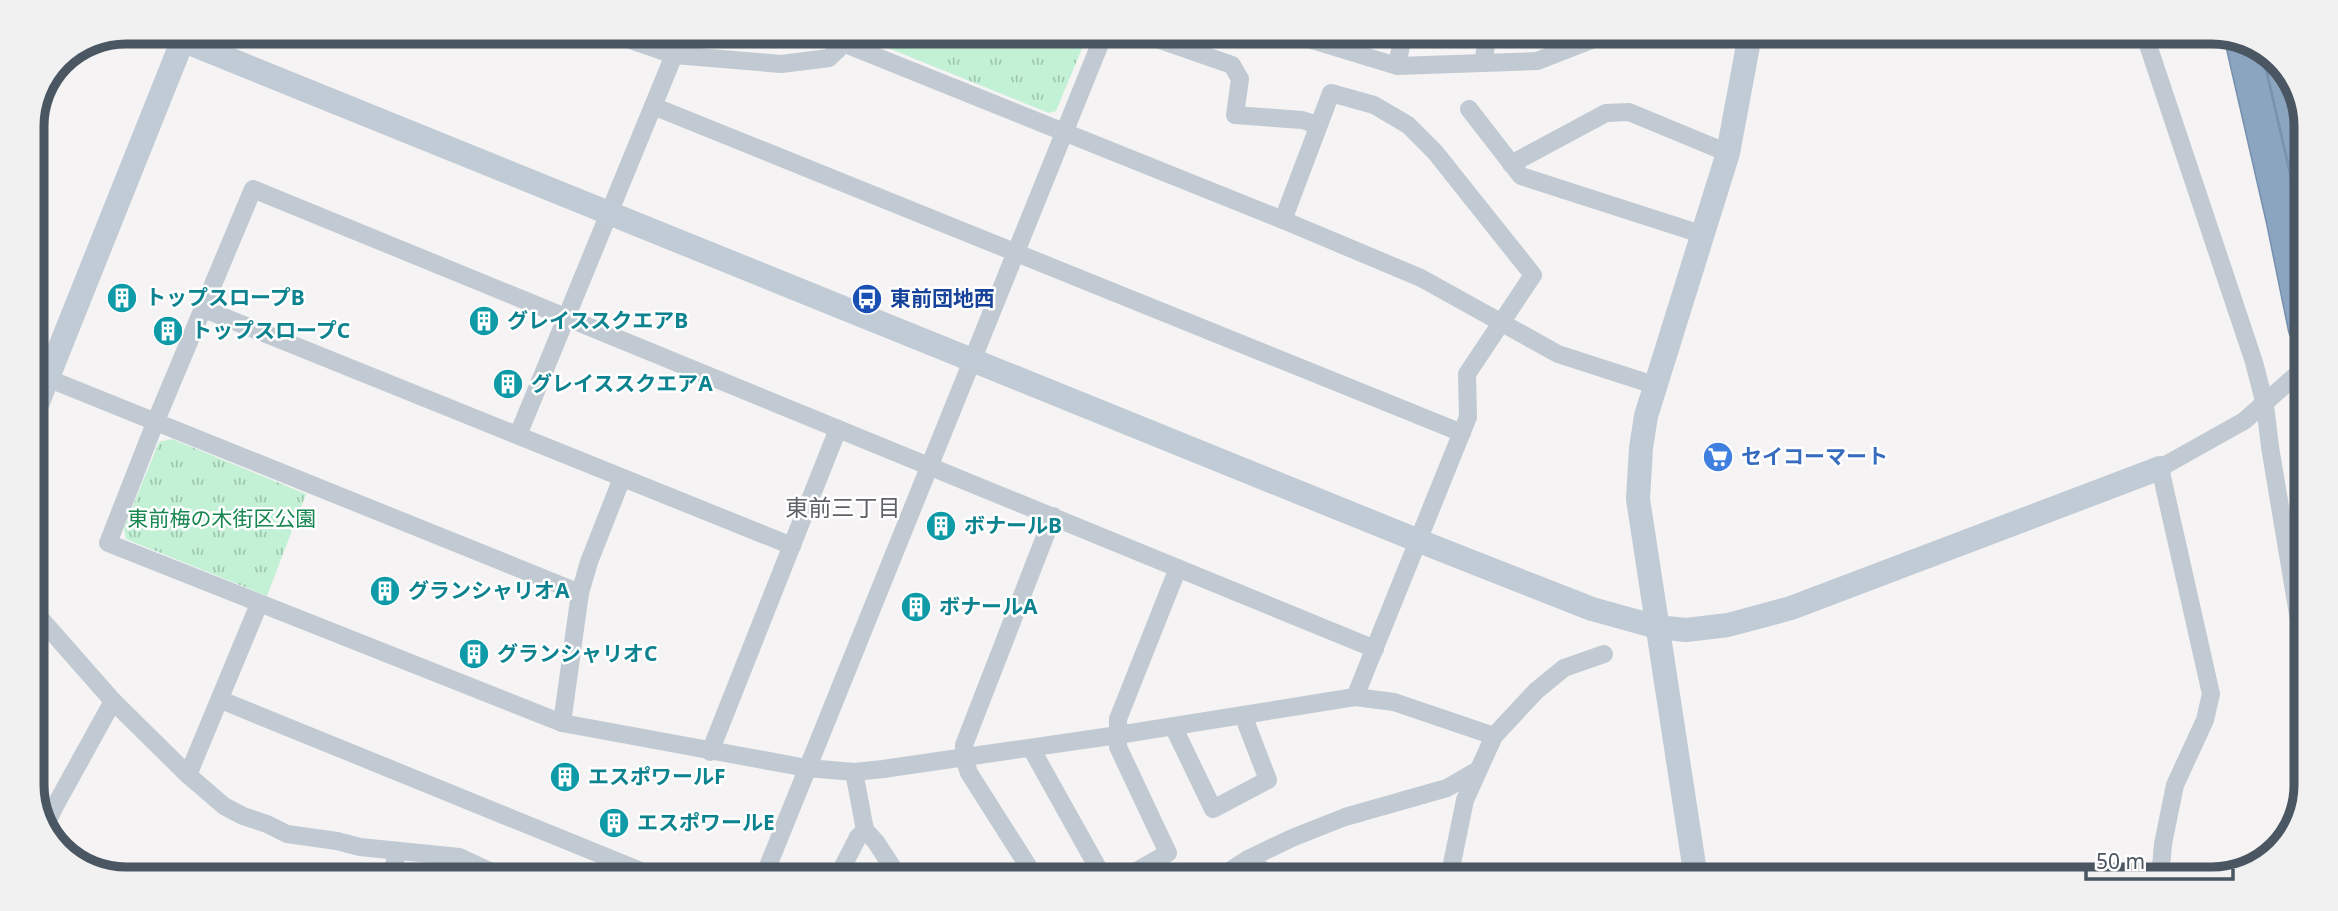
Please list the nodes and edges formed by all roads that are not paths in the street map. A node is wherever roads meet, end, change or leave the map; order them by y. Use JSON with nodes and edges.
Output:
{"nodes":[{"id":1,"x":173,"y":44,"type":"edge"},
{"id":2,"x":201,"y":44,"type":"edge"},
{"id":3,"x":642,"y":44,"type":"edge"},
{"id":4,"x":844,"y":44,"type":"edge"},
{"id":5,"x":862,"y":44,"type":"edge"},
{"id":6,"x":1100,"y":44,"type":"edge"},
{"id":7,"x":1190,"y":44,"type":"edge"},
{"id":8,"x":1339,"y":44,"type":"edge"},
{"id":9,"x":1401,"y":44,"type":"edge"},
{"id":10,"x":1486,"y":44,"type":"edge"},
{"id":11,"x":1568,"y":44,"type":"edge"},
{"id":12,"x":1748,"y":44,"type":"edge"},
{"id":13,"x":2148,"y":44,"type":"edge"},
{"id":14,"x":2244,"y":51,"type":"edge"},
{"id":15,"x":674,"y":55,"type":"junction"},
{"id":16,"x":1483,"y":63,"type":"junction"},
{"id":17,"x":1397,"y":66,"type":"junction"},
{"id":18,"x":653,"y":106,"type":"junction"},
{"id":19,"x":1469,"y":109,"type":"dead end"},
{"id":20,"x":1318,"y":125,"type":"junction"},
{"id":21,"x":1065,"y":131,"type":"junction"},
{"id":22,"x":1728,"y":153,"type":"junction"},
{"id":23,"x":1511,"y":163,"type":"junction"},
{"id":24,"x":609,"y":213,"type":"junction"},
{"id":25,"x":1283,"y":220,"type":"junction"},
{"id":26,"x":1704,"y":235,"type":"junction"},
{"id":27,"x":1016,"y":253,"type":"junction"},
{"id":28,"x":2294,"y":271,"type":"edge"},
{"id":29,"x":204,"y":309,"type":"junction"},
{"id":30,"x":566,"y":318,"type":"junction"},
{"id":31,"x":1502,"y":323,"type":"junction"},
{"id":32,"x":973,"y":360,"type":"junction"},
{"id":33,"x":44,"y":365,"type":"edge"},
{"id":34,"x":44,"y":377,"type":"edge"},
{"id":35,"x":2294,"y":377,"type":"dead end"},
{"id":36,"x":1657,"y":386,"type":"junction"},
{"id":37,"x":2265,"y":405,"type":"junction"},
{"id":38,"x":155,"y":423,"type":"junction"},
{"id":39,"x":838,"y":429,"type":"junction"},
{"id":40,"x":1462,"y":433,"type":"junction"},
{"id":41,"x":518,"y":435,"type":"junction"},
{"id":42,"x":930,"y":466,"type":"junction"},
{"id":43,"x":2161,"y":468,"type":"junction"},
{"id":44,"x":622,"y":478,"type":"junction"},
{"id":45,"x":1053,"y":516,"type":"junction"},
{"id":46,"x":1419,"y":541,"type":"junction"},
{"id":47,"x":792,"y":546,"type":"junction"},
{"id":48,"x":1178,"y":568,"type":"junction"},
{"id":49,"x":580,"y":593,"type":"junction"},
{"id":50,"x":2294,"y":595,"type":"edge"},
{"id":51,"x":259,"y":604,"type":"junction"},
{"id":52,"x":44,"y":623,"type":"edge"},
{"id":53,"x":1657,"y":627,"type":"junction"},
{"id":54,"x":1375,"y":649,"type":"junction"},
{"id":55,"x":1604,"y":654,"type":"dead end"},
{"id":56,"x":1355,"y":696,"type":"junction"},
{"id":57,"x":221,"y":700,"type":"junction"},
{"id":58,"x":113,"y":701,"type":"junction"},
{"id":59,"x":1242,"y":715,"type":"junction"},
{"id":60,"x":562,"y":723,"type":"junction"},
{"id":61,"x":1173,"y":726,"type":"junction"},
{"id":62,"x":1118,"y":735,"type":"junction"},
{"id":63,"x":1494,"y":736,"type":"junction"},
{"id":64,"x":1031,"y":748,"type":"junction"},
{"id":65,"x":710,"y":752,"type":"junction"},
{"id":66,"x":964,"y":757,"type":"junction"},
{"id":67,"x":807,"y":768,"type":"junction"},
{"id":68,"x":1478,"y":770,"type":"junction"},
{"id":69,"x":854,"y":772,"type":"junction"},
{"id":70,"x":188,"y":775,"type":"junction"},
{"id":71,"x":50,"y":816,"type":"edge"},
{"id":72,"x":865,"y":830,"type":"junction"},
{"id":73,"x":398,"y":851,"type":"junction"},
{"id":74,"x":1248,"y":859,"type":"junction"},
{"id":75,"x":393,"y":867,"type":"edge"},
{"id":76,"x":481,"y":867,"type":"edge"},
{"id":77,"x":629,"y":867,"type":"edge"},
{"id":78,"x":768,"y":867,"type":"edge"},
{"id":79,"x":843,"y":867,"type":"edge"},
{"id":80,"x":892,"y":867,"type":"edge"},
{"id":81,"x":1029,"y":867,"type":"edge"},
{"id":82,"x":1097,"y":867,"type":"edge"},
{"id":83,"x":1144,"y":867,"type":"edge"},
{"id":84,"x":1236,"y":867,"type":"edge"},
{"id":85,"x":1259,"y":867,"type":"edge"},
{"id":86,"x":1451,"y":867,"type":"edge"},
{"id":87,"x":1694,"y":867,"type":"edge"},
{"id":88,"x":2161,"y":867,"type":"edge"}],
"edges":[{"from":1,"to":33,"type":"street"},
{"from":2,"to":24,"type":"street"},
{"from":3,"to":15,"type":"street"},
{"from":4,"to":15,"type":"street"},
{"from":5,"to":21,"type":"street"},
{"from":6,"to":21,"type":"street"},
{"from":7,"to":20,"type":"street"},
{"from":8,"to":17,"type":"street"},
{"from":9,"to":17,"type":"street"},
{"from":10,"to":16,"type":"street"},
{"from":11,"to":16,"type":"street"},
{"from":12,"to":22,"type":"street"},
{"from":13,"to":37,"type":"street"},
{"from":14,"to":28,"type":"highway"},
{"from":15,"to":18,"type":"street"},
{"from":16,"to":17,"type":"street"},
{"from":18,"to":24,"type":"street"},
{"from":18,"to":27,"type":"street"},
{"from":19,"to":23,"type":"street"},
{"from":20,"to":25,"type":"street"},
{"from":20,"to":31,"type":"street"},
{"from":21,"to":25,"type":"street"},
{"from":21,"to":27,"type":"street"},
{"from":22,"to":23,"type":"street"},
{"from":22,"to":26,"type":"street"},
{"from":23,"to":26,"type":"street"},
{"from":24,"to":30,"type":"street"},
{"from":24,"to":32,"type":"street"},
{"from":25,"to":31,"type":"street"},
{"from":26,"to":36,"type":"street"},
{"from":27,"to":32,"type":"street"},
{"from":27,"to":40,"type":"street"},
{"from":29,"to":30,"type":"street"},
{"from":29,"to":38,"type":"street"},
{"from":29,"to":41,"type":"street"},
{"from":30,"to":39,"type":"street"},
{"from":30,"to":41,"type":"street"},
{"from":31,"to":36,"type":"street"},
{"from":31,"to":40,"type":"street"},
{"from":32,"to":42,"type":"street"},
{"from":32,"to":46,"type":"street"},
{"from":34,"to":38,"type":"street"},
{"from":35,"to":37,"type":"street"},
{"from":36,"to":53,"type":"street"},
{"from":37,"to":43,"type":"street"},
{"from":37,"to":50,"type":"street"},
{"from":38,"to":49,"type":"street"},
{"from":38,"to":51,"type":"street"},
{"from":39,"to":42,"type":"street"},
{"from":39,"to":47,"type":"street"},
{"from":40,"to":46,"type":"street"},
{"from":41,"to":44,"type":"street"},
{"from":42,"to":45,"type":"street"},
{"from":42,"to":67,"type":"street"},
{"from":43,"to":53,"type":"street"},
{"from":43,"to":88,"type":"street"},
{"from":44,"to":47,"type":"street"},
{"from":44,"to":49,"type":"street"},
{"from":45,"to":48,"type":"street"},
{"from":45,"to":66,"type":"street"},
{"from":46,"to":53,"type":"street"},
{"from":46,"to":54,"type":"street"},
{"from":47,"to":65,"type":"street"},
{"from":48,"to":54,"type":"street"},
{"from":48,"to":62,"type":"street"},
{"from":49,"to":60,"type":"street"},
{"from":51,"to":57,"type":"street"},
{"from":51,"to":60,"type":"street"},
{"from":52,"to":58,"type":"street"},
{"from":53,"to":87,"type":"street"},
{"from":54,"to":56,"type":"street"},
{"from":55,"to":63,"type":"street"},
{"from":56,"to":59,"type":"street"},
{"from":56,"to":63,"type":"street"},
{"from":57,"to":70,"type":"street"},
{"from":57,"to":77,"type":"street"},
{"from":58,"to":70,"type":"street"},
{"from":58,"to":71,"type":"street"},
{"from":59,"to":61,"type":"street"},
{"from":59,"to":61,"type":"street"},
{"from":60,"to":65,"type":"street"},
{"from":61,"to":62,"type":"street"},
{"from":62,"to":64,"type":"street"},
{"from":62,"to":83,"type":"street"},
{"from":63,"to":68,"type":"street"},
{"from":64,"to":66,"type":"street"},
{"from":64,"to":82,"type":"street"},
{"from":65,"to":67,"type":"street"},
{"from":66,"to":69,"type":"street"},
{"from":66,"to":81,"type":"street"},
{"from":67,"to":69,"type":"street"},
{"from":67,"to":78,"type":"street"},
{"from":68,"to":74,"type":"street"},
{"from":68,"to":86,"type":"street"},
{"from":69,"to":72,"type":"street"},
{"from":70,"to":73,"type":"street"},
{"from":72,"to":79,"type":"street"},
{"from":72,"to":80,"type":"street"},
{"from":73,"to":75,"type":"street"},
{"from":73,"to":76,"type":"street"},
{"from":74,"to":84,"type":"street"},
{"from":74,"to":85,"type":"street"}]}
